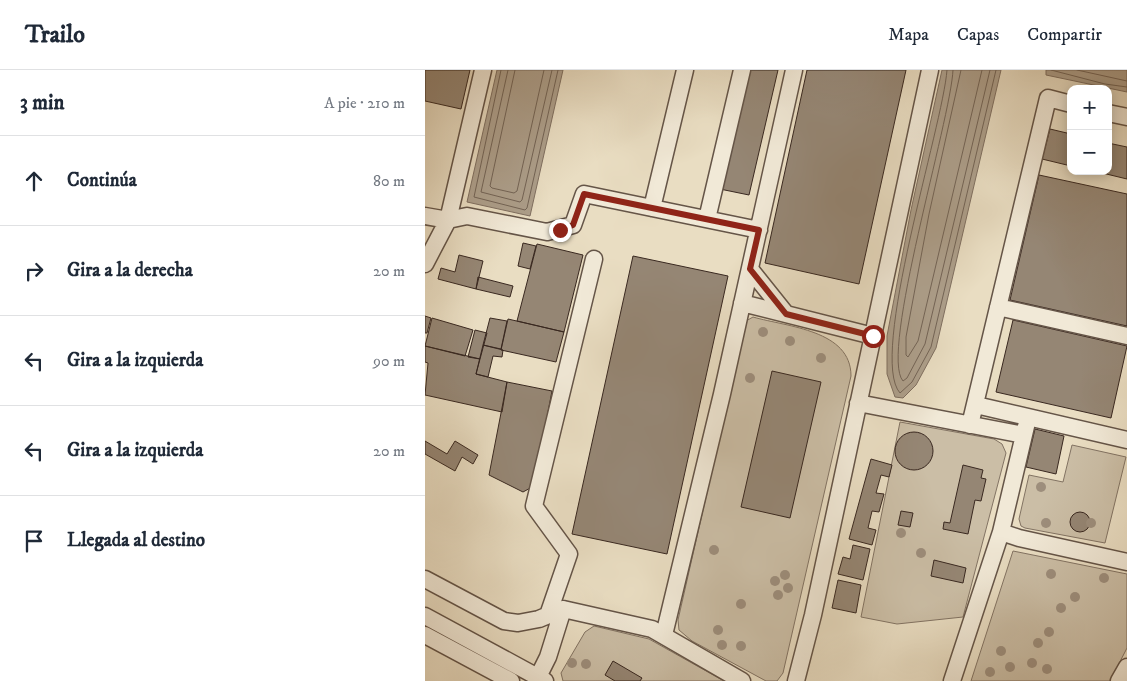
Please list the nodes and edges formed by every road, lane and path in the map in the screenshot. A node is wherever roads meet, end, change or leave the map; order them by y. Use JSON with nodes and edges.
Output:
{"nodes":[{"id":1,"x":483,"y":70,"type":"edge"},
{"id":2,"x":685,"y":70,"type":"edge"},
{"id":3,"x":741,"y":70,"type":"edge"},
{"id":4,"x":794,"y":70,"type":"edge"},
{"id":5,"x":930,"y":70,"type":"edge"},
{"id":6,"x":1067,"y":103,"type":"edge"},
{"id":7,"x":1112,"y":114,"type":"edge"},
{"id":8,"x":1127,"y":117,"type":"edge"},
{"id":9,"x":652,"y":208,"type":"junction"},
{"id":10,"x":425,"y":216,"type":"edge"},
{"id":11,"x":707,"y":219,"type":"junction"},
{"id":12,"x":448,"y":220,"type":"junction"},
{"id":13,"x":759,"y":230,"type":"junction"},
{"id":14,"x":594,"y":259,"type":"dead end"},
{"id":15,"x":425,"y":264,"type":"edge"},
{"id":16,"x":750,"y":269,"type":"junction"},
{"id":17,"x":742,"y":303,"type":"junction"},
{"id":18,"x":998,"y":307,"type":"junction"},
{"id":19,"x":786,"y":314,"type":"junction"},
{"id":20,"x":873,"y":336,"type":"junction"},
{"id":21,"x":1127,"y":336,"type":"edge"},
{"id":22,"x":859,"y":403,"type":"junction"},
{"id":23,"x":975,"y":405,"type":"junction"},
{"id":24,"x":1028,"y":418,"type":"junction"},
{"id":25,"x":970,"y":425,"type":"junction"},
{"id":26,"x":1024,"y":435,"type":"junction"},
{"id":27,"x":1127,"y":440,"type":"edge"},
{"id":28,"x":1001,"y":532,"type":"junction"},
{"id":29,"x":1127,"y":562,"type":"edge"},
{"id":30,"x":425,"y":579,"type":"edge"},
{"id":31,"x":563,"y":609,"type":"junction"},
{"id":32,"x":547,"y":615,"type":"junction"},
{"id":33,"x":425,"y":616,"type":"edge"},
{"id":34,"x":425,"y":635,"type":"edge"},
{"id":35,"x":664,"y":635,"type":"junction"},
{"id":36,"x":1127,"y":667,"type":"edge"},
{"id":37,"x":541,"y":679,"type":"edge"},
{"id":38,"x":511,"y":681,"type":"edge"},
{"id":39,"x":742,"y":681,"type":"edge"},
{"id":40,"x":796,"y":681,"type":"edge"},
{"id":41,"x":952,"y":681,"type":"edge"},
{"id":42,"x":1119,"y":681,"type":"edge"}],
"edges":[{"from":1,"to":12,"type":"lane"},
{"from":2,"to":9,"type":"lane"},
{"from":3,"to":11,"type":"lane"},
{"from":4,"to":13,"type":"lane"},
{"from":5,"to":20,"type":"lane"},
{"from":6,"to":18,"type":"lane"},
{"from":7,"to":8,"type":"lane"},
{"from":9,"to":11,"type":"lane"},
{"from":9,"to":12,"type":"lane"},
{"from":10,"to":12,"type":"lane"},
{"from":11,"to":13,"type":"lane"},
{"from":12,"to":15,"type":"lane"},
{"from":13,"to":16,"type":"lane"},
{"from":14,"to":32,"type":"lane"},
{"from":16,"to":17,"type":"lane"},
{"from":16,"to":19,"type":"lane"},
{"from":17,"to":19,"type":"lane"},
{"from":17,"to":35,"type":"lane"},
{"from":18,"to":21,"type":"lane"},
{"from":18,"to":23,"type":"lane"},
{"from":19,"to":20,"type":"lane"},
{"from":20,"to":22,"type":"lane"},
{"from":22,"to":25,"type":"lane"},
{"from":22,"to":40,"type":"lane"},
{"from":23,"to":24,"type":"lane"},
{"from":23,"to":25,"type":"lane"},
{"from":24,"to":26,"type":"lane"},
{"from":24,"to":27,"type":"lane"},
{"from":25,"to":26,"type":"lane"},
{"from":26,"to":28,"type":"lane"},
{"from":28,"to":29,"type":"lane"},
{"from":28,"to":41,"type":"lane"},
{"from":30,"to":32,"type":"lane"},
{"from":31,"to":32,"type":"lane"},
{"from":31,"to":35,"type":"lane"},
{"from":31,"to":37,"type":"lane"},
{"from":33,"to":37,"type":"lane"},
{"from":34,"to":38,"type":"lane"},
{"from":35,"to":39,"type":"lane"},
{"from":36,"to":42,"type":"lane"}]}
